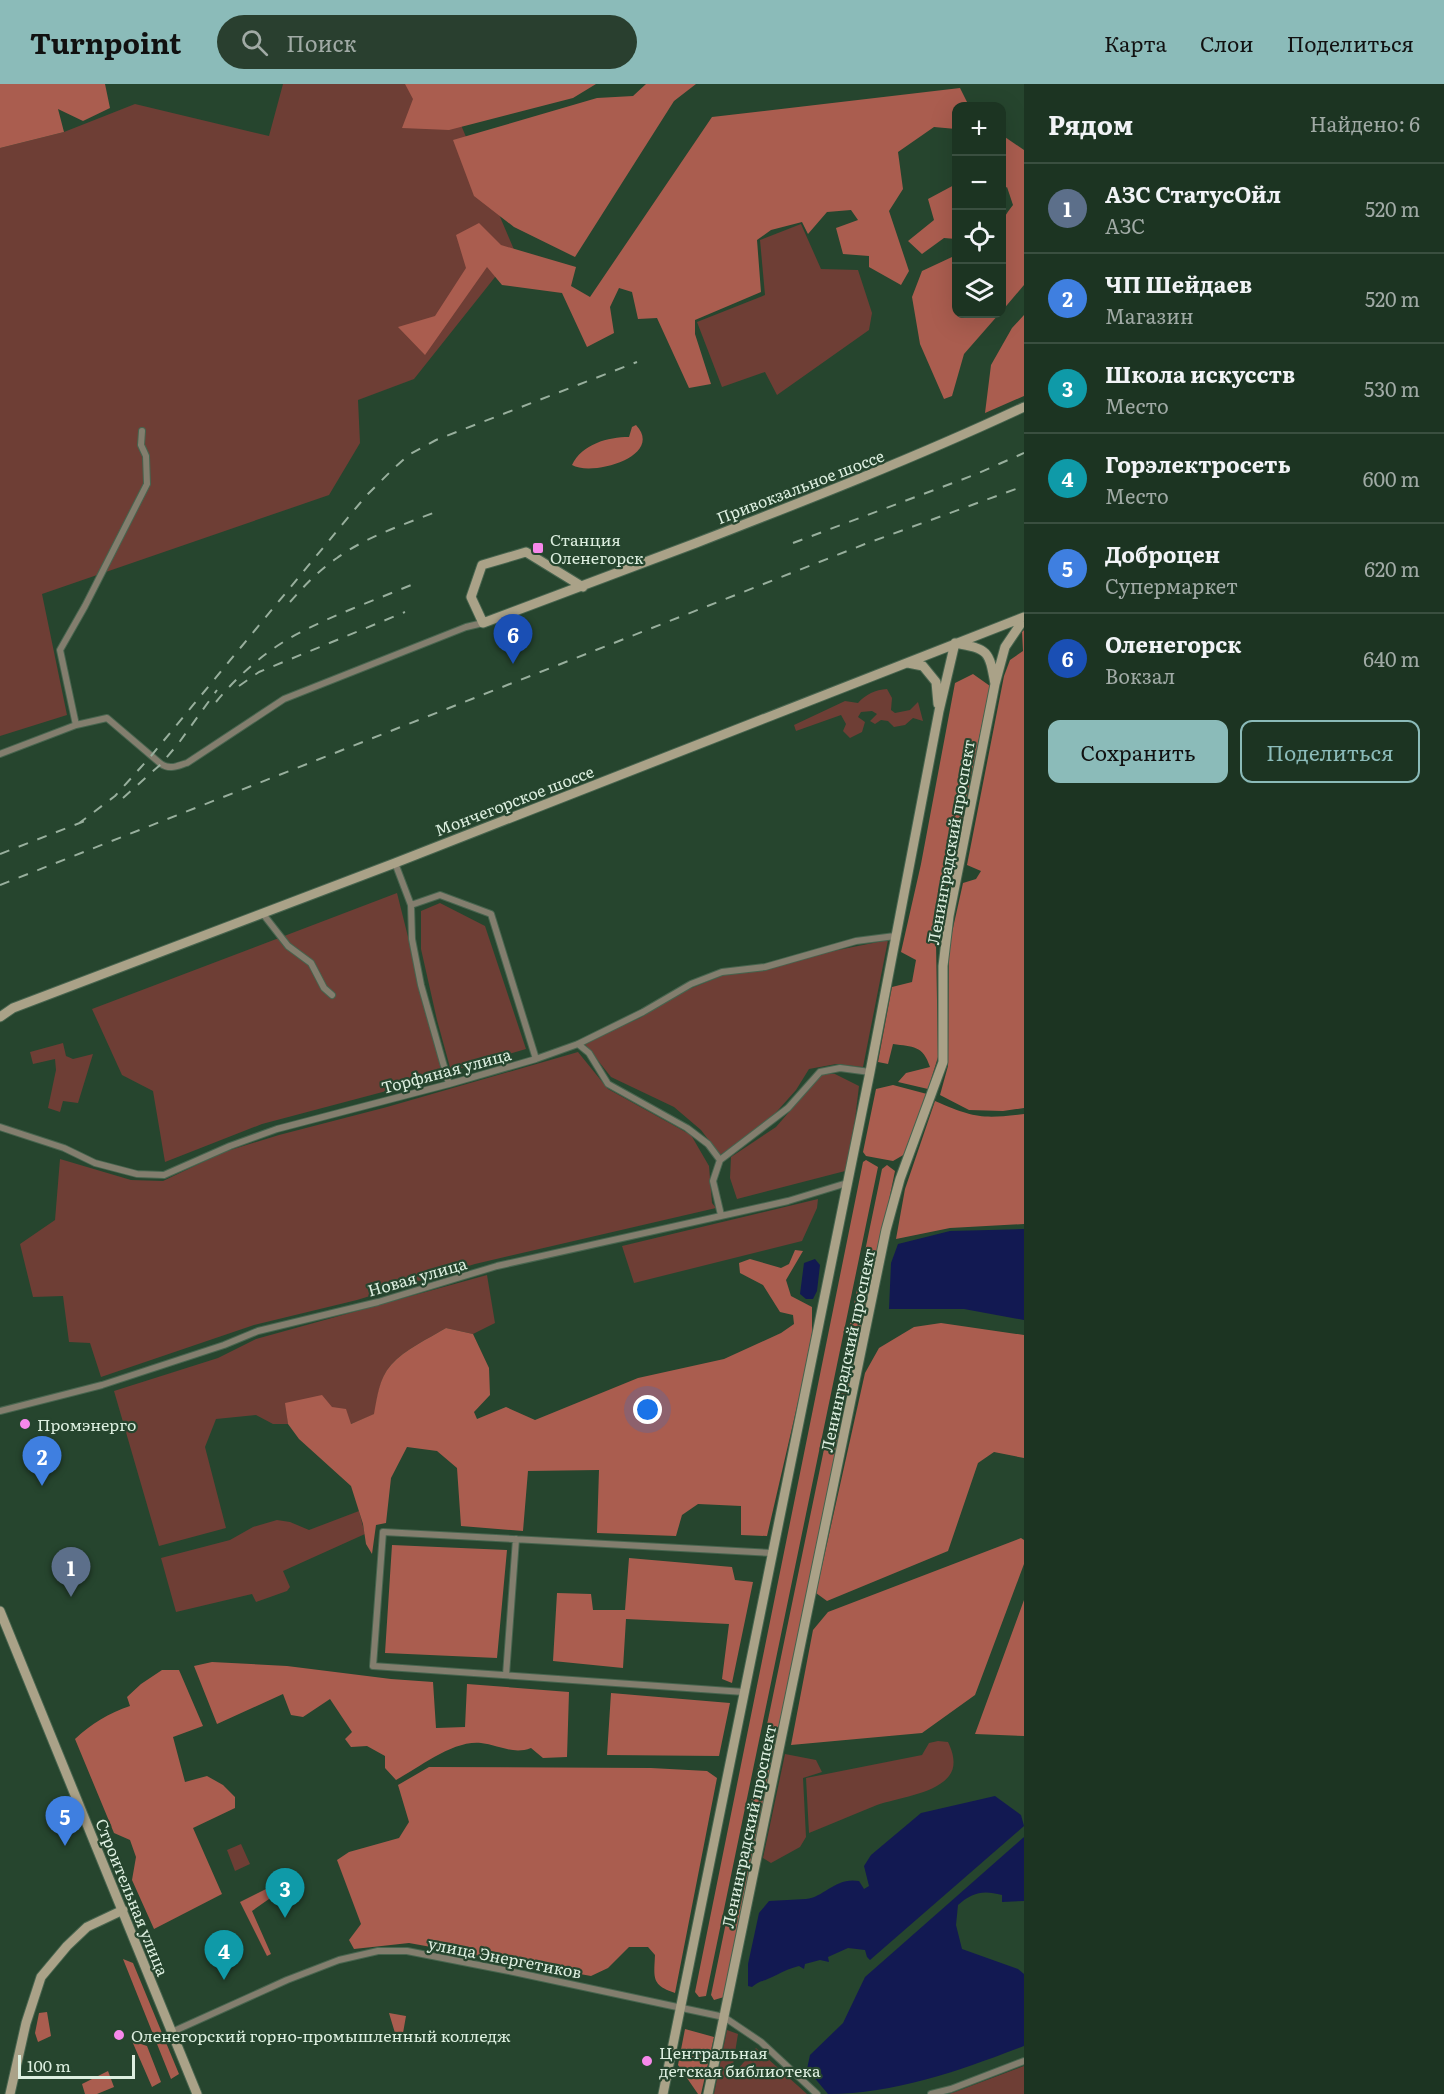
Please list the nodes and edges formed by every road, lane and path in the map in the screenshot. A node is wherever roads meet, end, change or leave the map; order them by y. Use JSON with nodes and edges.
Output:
{"nodes":[{"id":1,"x":1024,"y":407,"type":"edge"},
{"id":2,"x":142,"y":431,"type":"dead end"},
{"id":3,"x":584,"y":587,"type":"junction"},
{"id":4,"x":1024,"y":618,"type":"edge"},
{"id":5,"x":483,"y":623,"type":"junction"},
{"id":6,"x":956,"y":643,"type":"junction"},
{"id":7,"x":908,"y":663,"type":"junction"},
{"id":8,"x":995,"y":684,"type":"junction"},
{"id":9,"x":939,"y":711,"type":"junction"},
{"id":10,"x":76,"y":725,"type":"junction"},
{"id":11,"x":0,"y":754,"type":"edge"},
{"id":12,"x":395,"y":863,"type":"junction"},
{"id":13,"x":411,"y":905,"type":"junction"},
{"id":14,"x":263,"y":914,"type":"junction"},
{"id":15,"x":895,"y":936,"type":"junction"},
{"id":16,"x":332,"y":995,"type":"dead end"},
{"id":17,"x":0,"y":1007,"type":"edge"},
{"id":18,"x":13,"y":1008,"type":"junction"},
{"id":19,"x":0,"y":1017,"type":"edge"},
{"id":20,"x":578,"y":1044,"type":"junction"},
{"id":21,"x":536,"y":1059,"type":"junction"},
{"id":22,"x":870,"y":1072,"type":"junction"},
{"id":23,"x":449,"y":1084,"type":"junction"},
{"id":24,"x":0,"y":1128,"type":"edge"},
{"id":25,"x":720,"y":1160,"type":"junction"},
{"id":26,"x":847,"y":1183,"type":"junction"},
{"id":27,"x":721,"y":1215,"type":"junction"},
{"id":28,"x":0,"y":1412,"type":"edge"},
{"id":29,"x":516,"y":1539,"type":"junction"},
{"id":30,"x":772,"y":1553,"type":"junction"},
{"id":31,"x":0,"y":1611,"type":"edge"},
{"id":32,"x":506,"y":1675,"type":"junction"},
{"id":33,"x":744,"y":1692,"type":"junction"},
{"id":34,"x":123,"y":1910,"type":"junction"},
{"id":35,"x":680,"y":2007,"type":"junction"},
{"id":36,"x":724,"y":2017,"type":"junction"},
{"id":37,"x":172,"y":2032,"type":"junction"},
{"id":38,"x":1024,"y":2061,"type":"edge"},
{"id":39,"x":10,"y":2094,"type":"edge"},
{"id":40,"x":197,"y":2094,"type":"edge"},
{"id":41,"x":663,"y":2094,"type":"edge"},
{"id":42,"x":708,"y":2094,"type":"edge"},
{"id":43,"x":817,"y":2094,"type":"edge"},
{"id":44,"x":931,"y":2094,"type":"edge"}],
"edges":[{"from":1,"to":3,"type":"street","name":"Привокзальное шоссе"},
{"from":2,"to":10,"type":"street"},
{"from":3,"to":5,"type":"street","name":"Привокзальное шоссе"},
{"from":3,"to":5,"type":"street"},
{"from":4,"to":6,"type":"street","name":"Мончегорское шоссе"},
{"from":4,"to":8,"type":"street","name":"Ленинградский проспект"},
{"from":5,"to":10,"type":"street","name":"Привокзальное шоссе"},
{"from":6,"to":7,"type":"street","name":"Мончегорское шоссе"},
{"from":6,"to":8,"type":"street"},
{"from":6,"to":9,"type":"street","name":"Ленинградский проспект"},
{"from":7,"to":9,"type":"street"},
{"from":7,"to":12,"type":"street","name":"Мончегорское шоссе"},
{"from":8,"to":36,"type":"street","name":"Ленинградский проспект"},
{"from":9,"to":15,"type":"street","name":"Ленинградский проспект"},
{"from":10,"to":11,"type":"street"},
{"from":12,"to":13,"type":"street"},
{"from":12,"to":14,"type":"street","name":"Мончегорское шоссе"},
{"from":13,"to":21,"type":"street"},
{"from":13,"to":23,"type":"street"},
{"from":14,"to":16,"type":"street"},
{"from":14,"to":18,"type":"street","name":"Мончегорское шоссе"},
{"from":15,"to":20,"type":"street","name":"Торфяная улица"},
{"from":15,"to":22,"type":"street","name":"Ленинградский проспект"},
{"from":17,"to":18,"type":"street"},
{"from":18,"to":19,"type":"street"},
{"from":20,"to":21,"type":"street","name":"Торфяная улица"},
{"from":20,"to":25,"type":"street"},
{"from":21,"to":23,"type":"street","name":"Торфяная улица"},
{"from":22,"to":25,"type":"street"},
{"from":22,"to":26,"type":"street","name":"Ленинградский проспект"},
{"from":23,"to":24,"type":"street","name":"Торфяная улица"},
{"from":25,"to":27,"type":"street"},
{"from":26,"to":27,"type":"street","name":"Новая улица"},
{"from":26,"to":30,"type":"street","name":"Ленинградский проспект"},
{"from":27,"to":28,"type":"street","name":"Новая улица"},
{"from":29,"to":30,"type":"street"},
{"from":29,"to":32,"type":"street"},
{"from":29,"to":32,"type":"street"},
{"from":30,"to":33,"type":"street","name":"Ленинградский проспект"},
{"from":31,"to":34,"type":"street","name":"Строительная улица"},
{"from":32,"to":33,"type":"street"},
{"from":33,"to":35,"type":"street","name":"Ленинградский проспект"},
{"from":34,"to":37,"type":"street","name":"Строительная улица"},
{"from":34,"to":39,"type":"street"},
{"from":35,"to":36,"type":"street","name":"улица Энергетиков"},
{"from":35,"to":37,"type":"street","name":"улица Энергетиков"},
{"from":35,"to":41,"type":"street","name":"Ленинградский проспект"},
{"from":36,"to":42,"type":"street","name":"Ленинградский проспект"},
{"from":36,"to":43,"type":"street","name":"улица Энергетиков"},
{"from":37,"to":40,"type":"street","name":"Строительная улица"},
{"from":38,"to":44,"type":"street"}]}
